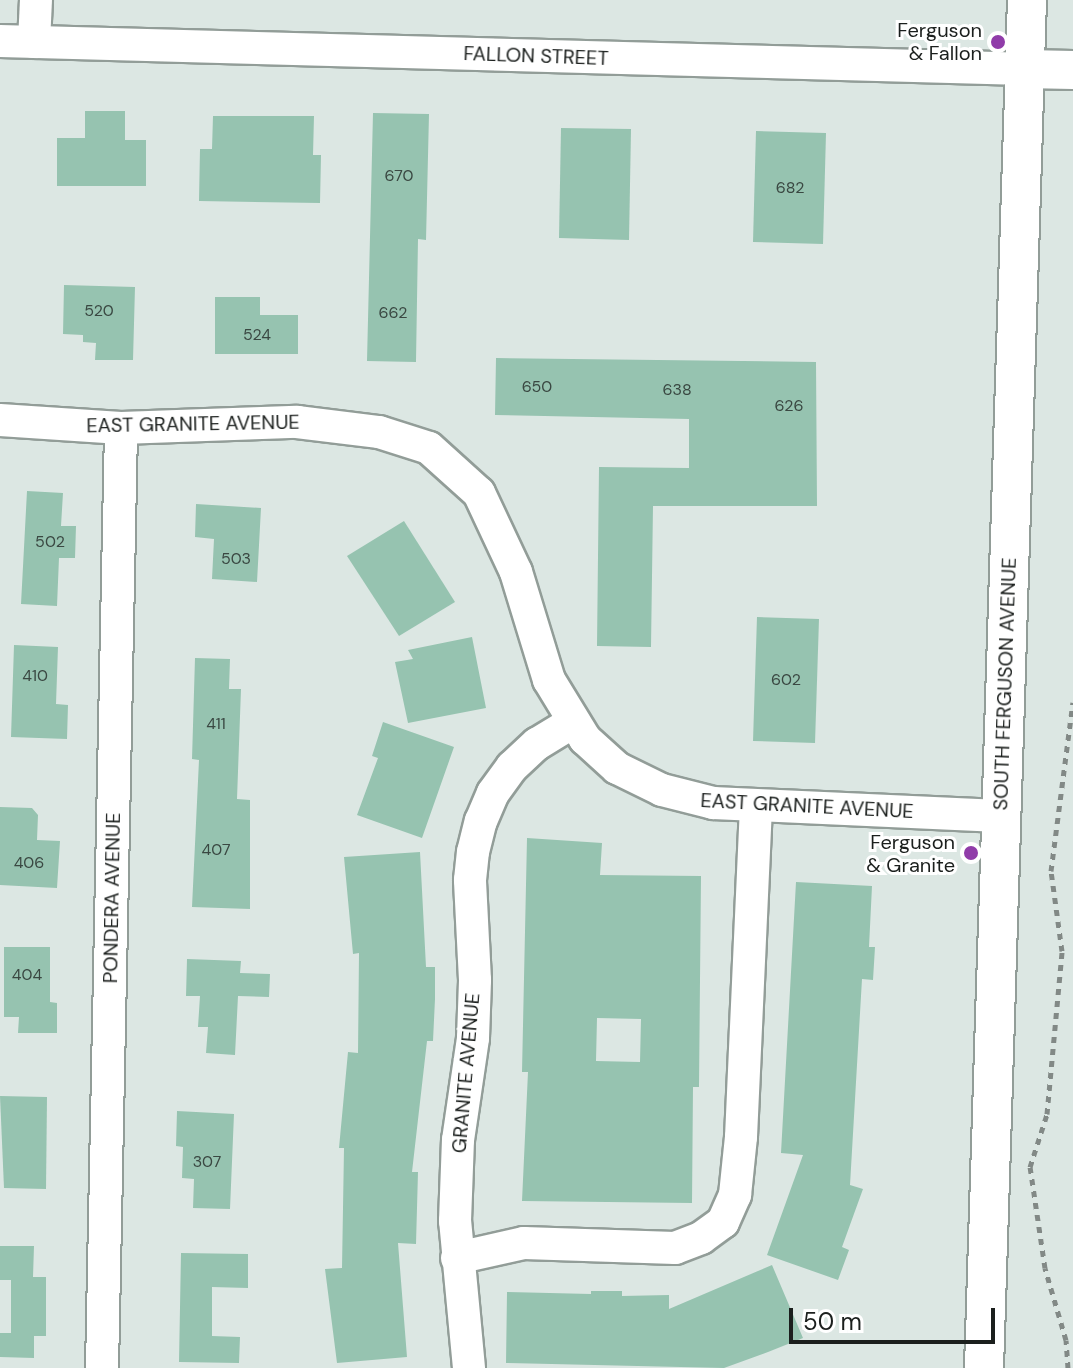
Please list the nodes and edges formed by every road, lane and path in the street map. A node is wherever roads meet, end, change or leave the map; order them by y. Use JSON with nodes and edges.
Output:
{"nodes":[{"id":1,"x":36,"y":0,"type":"edge"},
{"id":2,"x":1027,"y":0,"type":"edge"},
{"id":3,"x":0,"y":41,"type":"edge"},
{"id":4,"x":34,"y":42,"type":"junction"},
{"id":5,"x":1025,"y":69,"type":"junction"},
{"id":6,"x":1073,"y":70,"type":"edge"},
{"id":7,"x":0,"y":420,"type":"edge"},
{"id":8,"x":121,"y":428,"type":"junction"},
{"id":9,"x":1073,"y":702,"type":"edge"},
{"id":10,"x":573,"y":722,"type":"junction"},
{"id":11,"x":756,"y":807,"type":"junction"},
{"id":12,"x":1000,"y":816,"type":"junction"},
{"id":13,"x":457,"y":1258,"type":"junction"},
{"id":14,"x":102,"y":1368,"type":"edge"},
{"id":15,"x":469,"y":1368,"type":"edge"},
{"id":16,"x":984,"y":1368,"type":"edge"},
{"id":17,"x":1068,"y":1368,"type":"edge"}],
"edges":[{"from":1,"to":4,"type":"street"},
{"from":2,"to":5,"type":"street","name":"SOUTH FERGUSON AVENUE"},
{"from":3,"to":4,"type":"street","name":"FALLON STREET"},
{"from":4,"to":5,"type":"street","name":"FALLON STREET"},
{"from":5,"to":6,"type":"street","name":"FALLON STREET"},
{"from":5,"to":12,"type":"street","name":"SOUTH FERGUSON AVENUE"},
{"from":7,"to":8,"type":"street","name":"EAST GRANITE AVENUE"},
{"from":8,"to":10,"type":"street","name":"EAST GRANITE AVENUE"},
{"from":8,"to":14,"type":"street","name":"PONDERA AVENUE"},
{"from":9,"to":17,"type":"path"},
{"from":10,"to":11,"type":"street","name":"EAST GRANITE AVENUE"},
{"from":10,"to":13,"type":"street","name":"GRANITE AVENUE"},
{"from":11,"to":12,"type":"street","name":"EAST GRANITE AVENUE"},
{"from":11,"to":13,"type":"street"},
{"from":12,"to":16,"type":"street","name":"SOUTH FERGUSON AVENUE"},
{"from":13,"to":15,"type":"street","name":"GRANITE AVENUE"}]}
